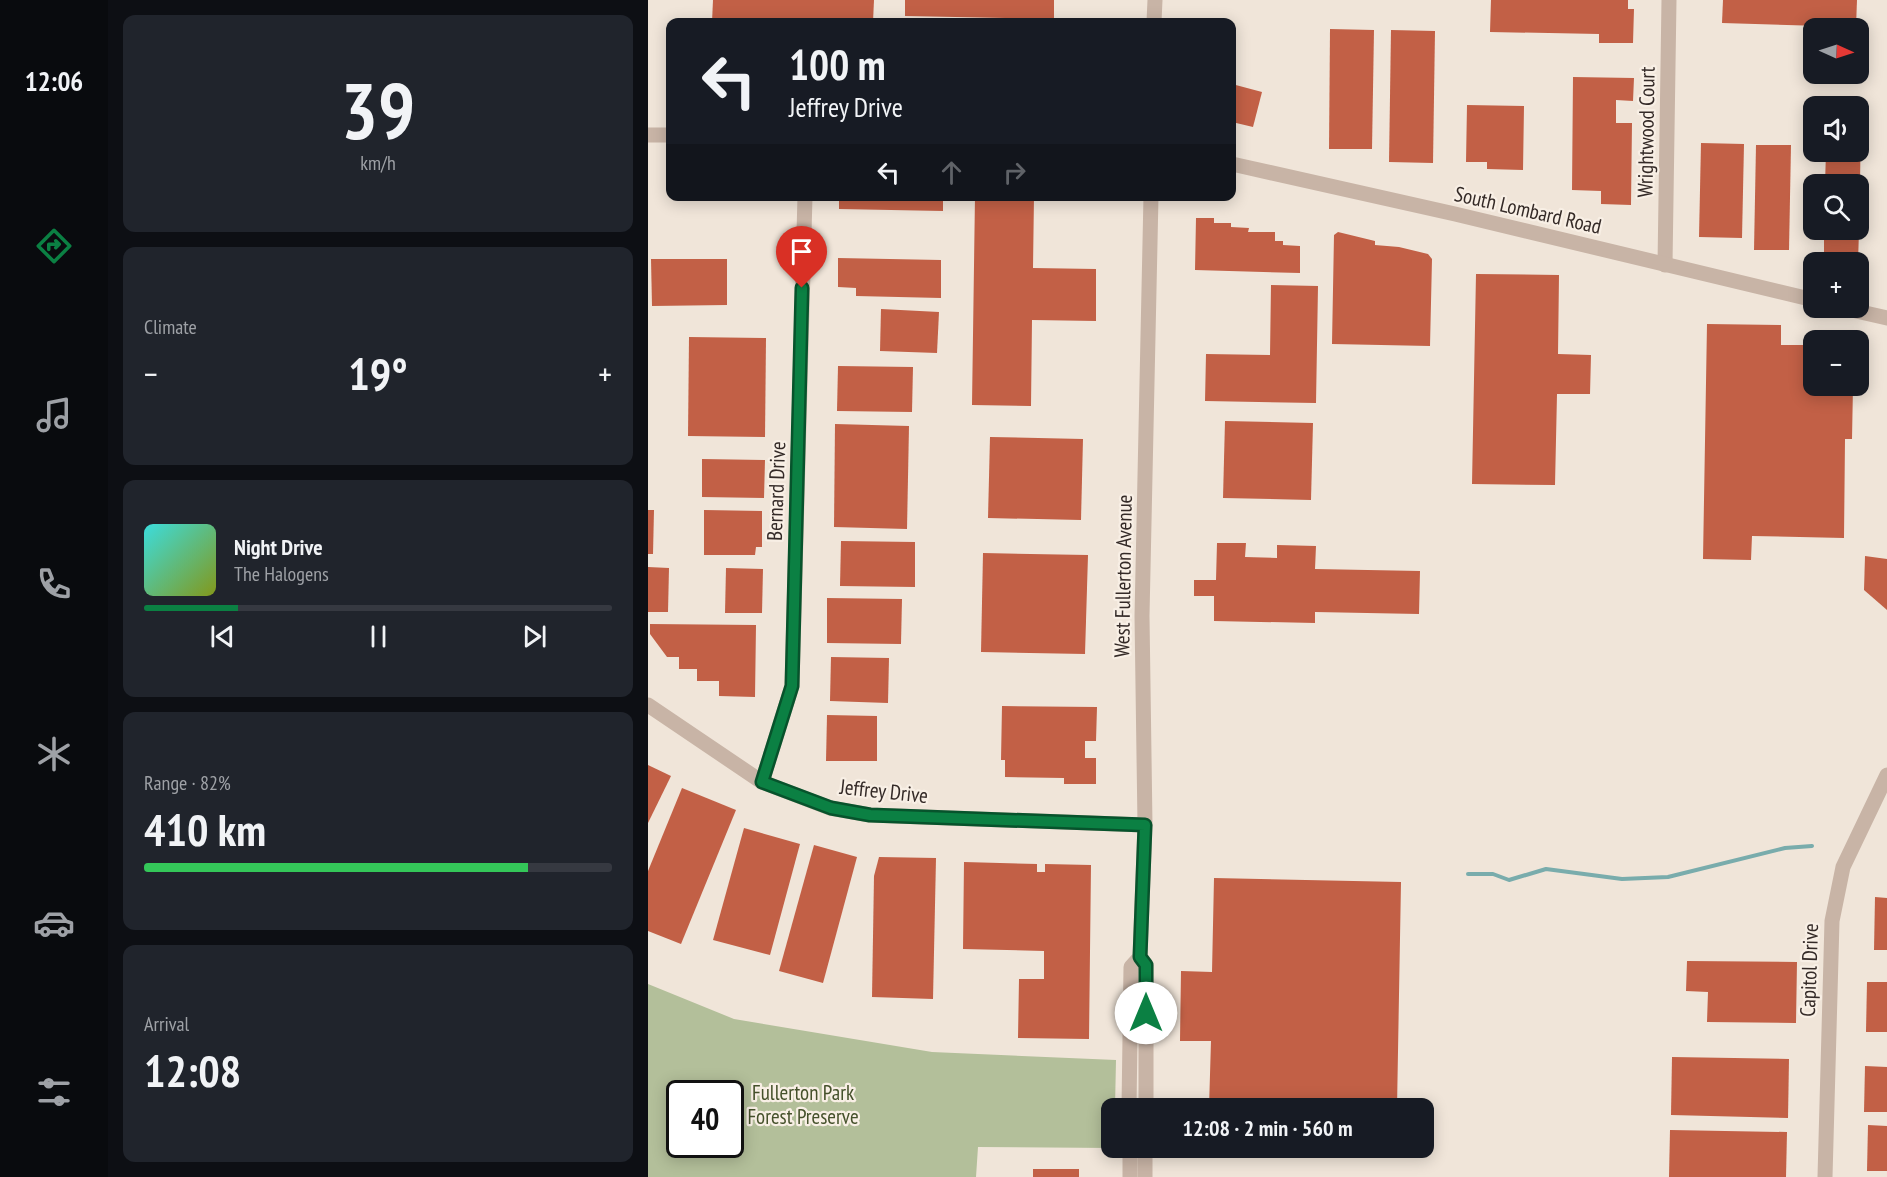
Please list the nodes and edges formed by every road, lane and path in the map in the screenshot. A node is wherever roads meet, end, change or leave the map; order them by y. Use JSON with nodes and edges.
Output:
{"nodes":[{"id":1,"x":1155,"y":0,"type":"edge"},
{"id":2,"x":1669,"y":0,"type":"edge"},
{"id":3,"x":1154,"y":18,"type":"edge"},
{"id":4,"x":648,"y":135,"type":"edge"},
{"id":5,"x":666,"y":135,"type":"edge"},
{"id":6,"x":1236,"y":165,"type":"edge"},
{"id":7,"x":805,"y":201,"type":"edge"},
{"id":8,"x":1151,"y":201,"type":"edge"},
{"id":9,"x":1665,"y":265,"type":"junction"},
{"id":10,"x":1803,"y":297,"type":"edge"},
{"id":11,"x":1869,"y":314,"type":"edge"},
{"id":12,"x":1887,"y":318,"type":"edge"},
{"id":13,"x":648,"y":705,"type":"edge"},
{"id":14,"x":1887,"y":776,"type":"edge"},
{"id":15,"x":762,"y":782,"type":"junction"},
{"id":16,"x":1145,"y":825,"type":"junction"},
{"id":17,"x":1140,"y":957,"type":"junction"},
{"id":18,"x":1129,"y":1098,"type":"edge"},
{"id":19,"x":1146,"y":1098,"type":"edge"},
{"id":20,"x":1130,"y":1158,"type":"edge"},
{"id":21,"x":1145,"y":1158,"type":"edge"},
{"id":22,"x":1130,"y":1177,"type":"edge"},
{"id":23,"x":1145,"y":1177,"type":"edge"},
{"id":24,"x":1826,"y":1177,"type":"edge"}],
"edges":[{"from":1,"to":3,"type":"street"},
{"from":2,"to":9,"type":"street","name":"Wrightwood Court"},
{"from":4,"to":5,"type":"street"},
{"from":6,"to":9,"type":"street","name":"South Lombard Road"},
{"from":7,"to":15,"type":"street","name":"Bernard Drive"},
{"from":8,"to":16,"type":"street","name":"West Fullerton Avenue"},
{"from":9,"to":10,"type":"street","name":"South Lombard Road"},
{"from":11,"to":12,"type":"street"},
{"from":13,"to":15,"type":"street","name":"Jeffrey Drive"},
{"from":14,"to":24,"type":"street","name":"Capitol Drive"},
{"from":15,"to":16,"type":"street","name":"Jeffrey Drive"},
{"from":16,"to":17,"type":"street","name":"West Fullerton Avenue"},
{"from":17,"to":18,"type":"street","name":"West Fullerton Avenue"},
{"from":17,"to":19,"type":"street","name":"West Fullerton Avenue"},
{"from":20,"to":22,"type":"street"},
{"from":21,"to":23,"type":"street"}]}
